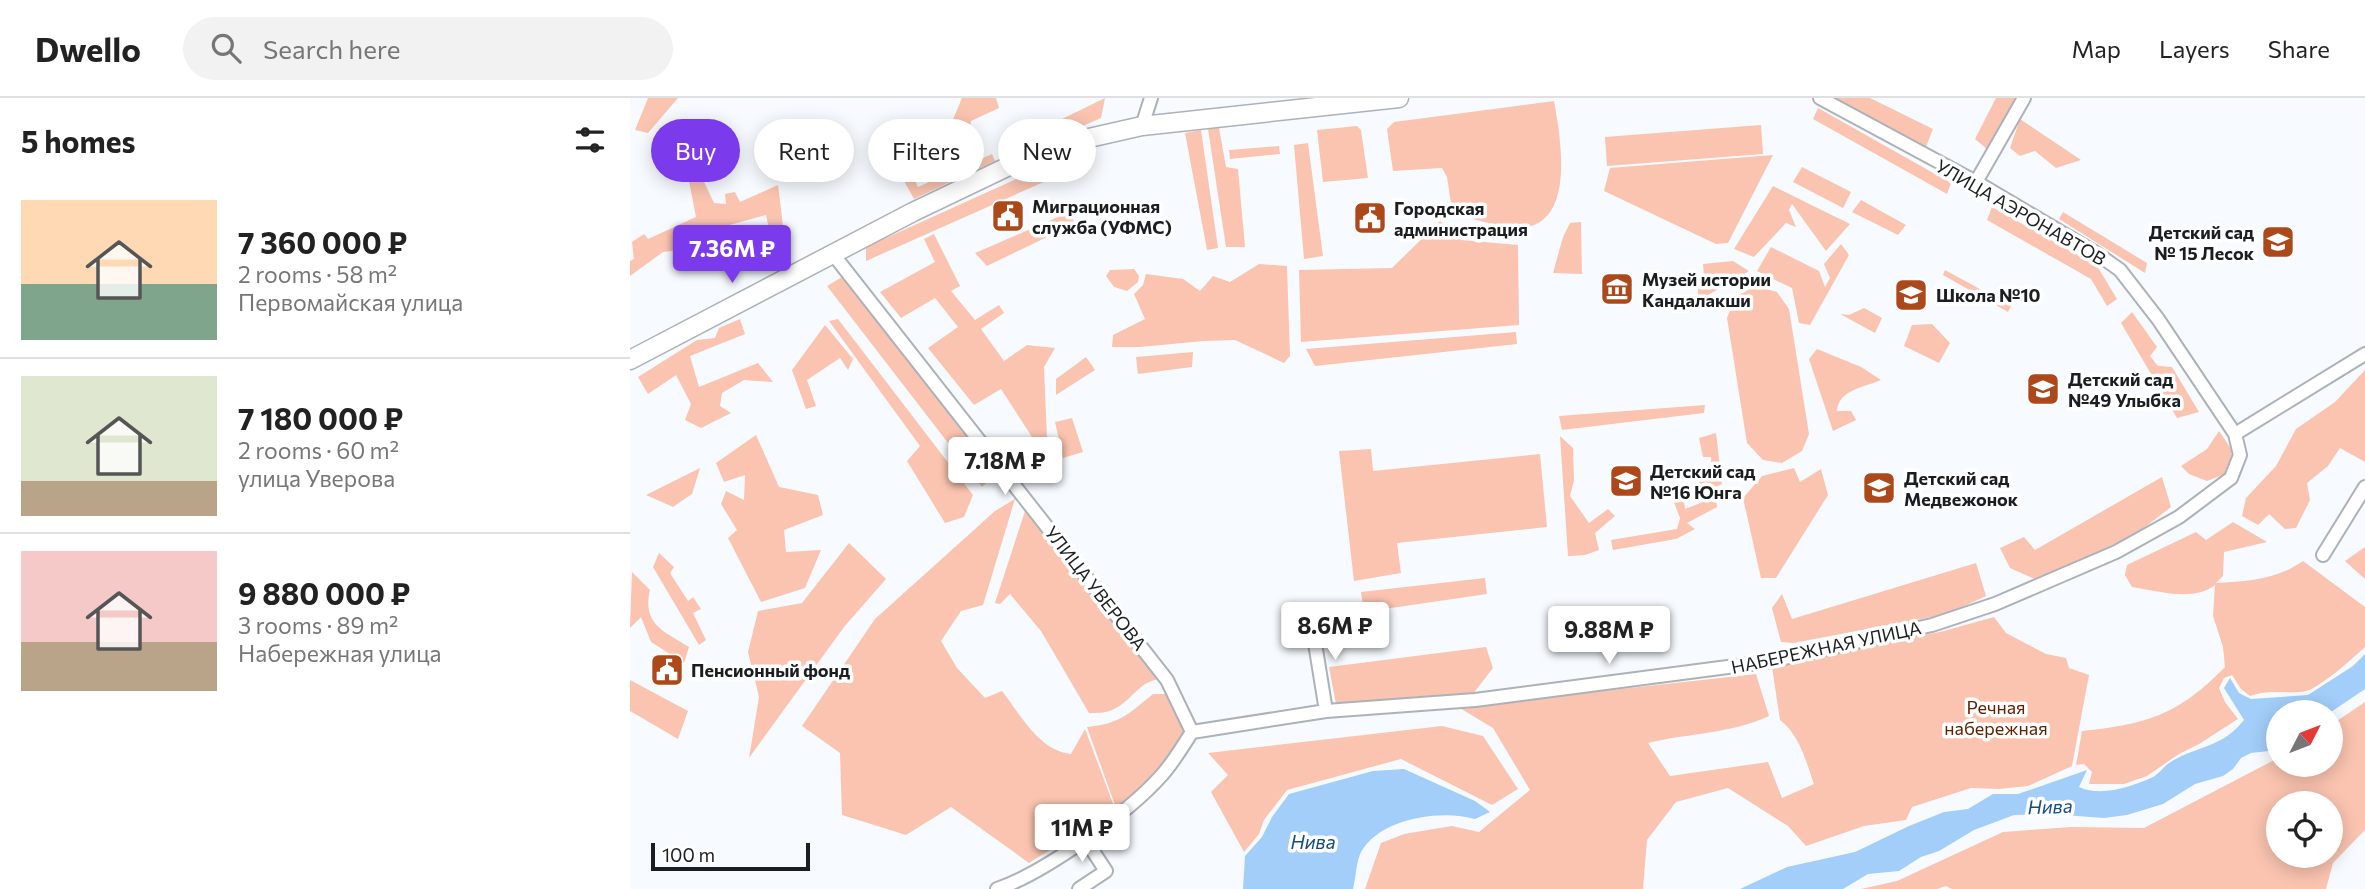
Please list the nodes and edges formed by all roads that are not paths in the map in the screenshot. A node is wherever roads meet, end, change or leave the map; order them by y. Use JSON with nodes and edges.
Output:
{"nodes":[{"id":1,"x":1151,"y":98,"type":"edge"},
{"id":2,"x":1399,"y":98,"type":"edge"},
{"id":3,"x":1820,"y":98,"type":"edge"},
{"id":4,"x":2024,"y":98,"type":"edge"},
{"id":5,"x":1257,"y":106,"type":"edge"},
{"id":6,"x":1142,"y":126,"type":"junction"},
{"id":7,"x":1976,"y":183,"type":"junction"},
{"id":8,"x":833,"y":254,"type":"junction"},
{"id":9,"x":2365,"y":354,"type":"edge"},
{"id":10,"x":630,"y":360,"type":"edge"},
{"id":11,"x":2235,"y":434,"type":"junction"},
{"id":12,"x":2365,"y":488,"type":"edge"},
{"id":13,"x":2323,"y":555,"type":"dead end"},
{"id":14,"x":1308,"y":628,"type":"dead end"},
{"id":15,"x":1326,"y":711,"type":"junction"},
{"id":16,"x":1192,"y":732,"type":"junction"},
{"id":17,"x":1085,"y":839,"type":"junction"},
{"id":18,"x":1003,"y":888,"type":"edge"},
{"id":19,"x":1079,"y":889,"type":"edge"}],
"edges":[{"from":1,"to":6,"type":"street"},
{"from":2,"to":5,"type":"main road"},
{"from":3,"to":7,"type":"street","name":"УЛИЦА АЭРОНАВТОВ"},
{"from":4,"to":7,"type":"street"},
{"from":5,"to":6,"type":"main road"},
{"from":6,"to":8,"type":"main road"},
{"from":7,"to":11,"type":"street","name":"УЛИЦА АЭРОНАВТОВ"},
{"from":8,"to":10,"type":"main road"},
{"from":8,"to":16,"type":"street","name":"УЛИЦА УВЕРОВА"},
{"from":9,"to":11,"type":"street"},
{"from":11,"to":15,"type":"street","name":"НАБЕРЕЖНАЯ УЛИЦА"},
{"from":12,"to":13,"type":"street"},
{"from":14,"to":15,"type":"street"},
{"from":15,"to":16,"type":"street","name":"НАБЕРЕЖНАЯ УЛИЦА"},
{"from":16,"to":17,"type":"street"},
{"from":17,"to":18,"type":"street"},
{"from":17,"to":19,"type":"street"}]}
